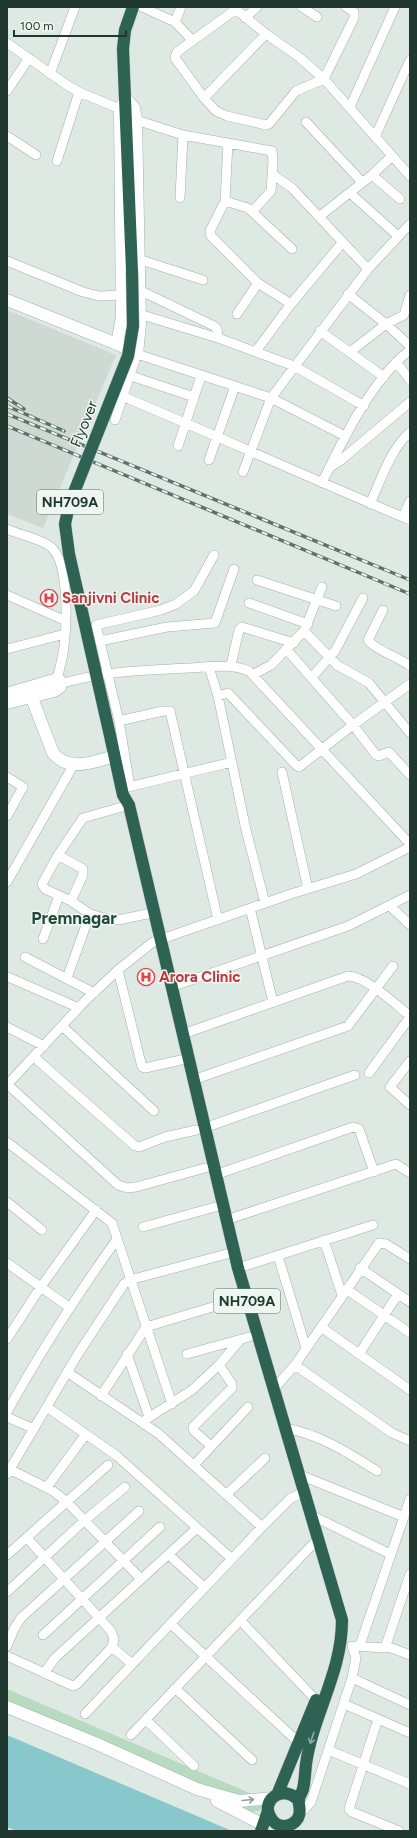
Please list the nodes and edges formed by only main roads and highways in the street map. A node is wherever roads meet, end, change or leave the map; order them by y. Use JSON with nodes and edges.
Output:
{"nodes":[{"id":1,"x":132,"y":7,"type":"edge"},
{"id":2,"x":142,"y":7,"type":"edge"},
{"id":3,"x":125,"y":75,"type":"junction"},
{"id":4,"x":125,"y":796,"type":"junction"},
{"id":5,"x":156,"y":941,"type":"junction"},
{"id":6,"x":200,"y":1129,"type":"junction"},
{"id":7,"x":230,"y":1253,"type":"junction"},
{"id":8,"x":301,"y":1493,"type":"junction"},
{"id":9,"x":275,"y":1796,"type":"junction"},
{"id":10,"x":300,"y":1806,"type":"junction"},
{"id":11,"x":268,"y":1811,"type":"junction"},
{"id":12,"x":262,"y":1828,"type":"edge"},
{"id":13,"x":286,"y":1828,"type":"edge"}],
"edges":[{"from":1,"to":3,"type":"highway","number":"NH709A"},
{"from":2,"to":3,"type":"highway","number":"NH709A"},
{"from":3,"to":4,"type":"highway","name":"Flyover","number":"NH709A","bridge":true},
{"from":4,"to":5,"type":"highway","number":"NH709A"},
{"from":4,"to":5,"type":"highway","number":"NH709A"},
{"from":5,"to":6,"type":"highway","number":"NH709A"},
{"from":5,"to":6,"type":"highway","number":"NH709A"},
{"from":6,"to":7,"type":"highway","number":"NH709A"},
{"from":6,"to":7,"type":"highway","number":"NH709A"},
{"from":7,"to":8,"type":"highway","number":"NH709A"},
{"from":7,"to":8,"type":"highway","number":"NH709A"},
{"from":8,"to":9,"type":"highway","number":"NH709A"},
{"from":8,"to":10,"type":"highway","number":"NH709A","one_way":true},
{"from":9,"to":10,"type":"highway"},
{"from":9,"to":11,"type":"highway","number":"NH709A"},
{"from":10,"to":13,"type":"highway","number":"NH709A"},
{"from":11,"to":12,"type":"highway","number":"NH709A"},
{"from":11,"to":13,"type":"highway","number":"NH709A"}]}
